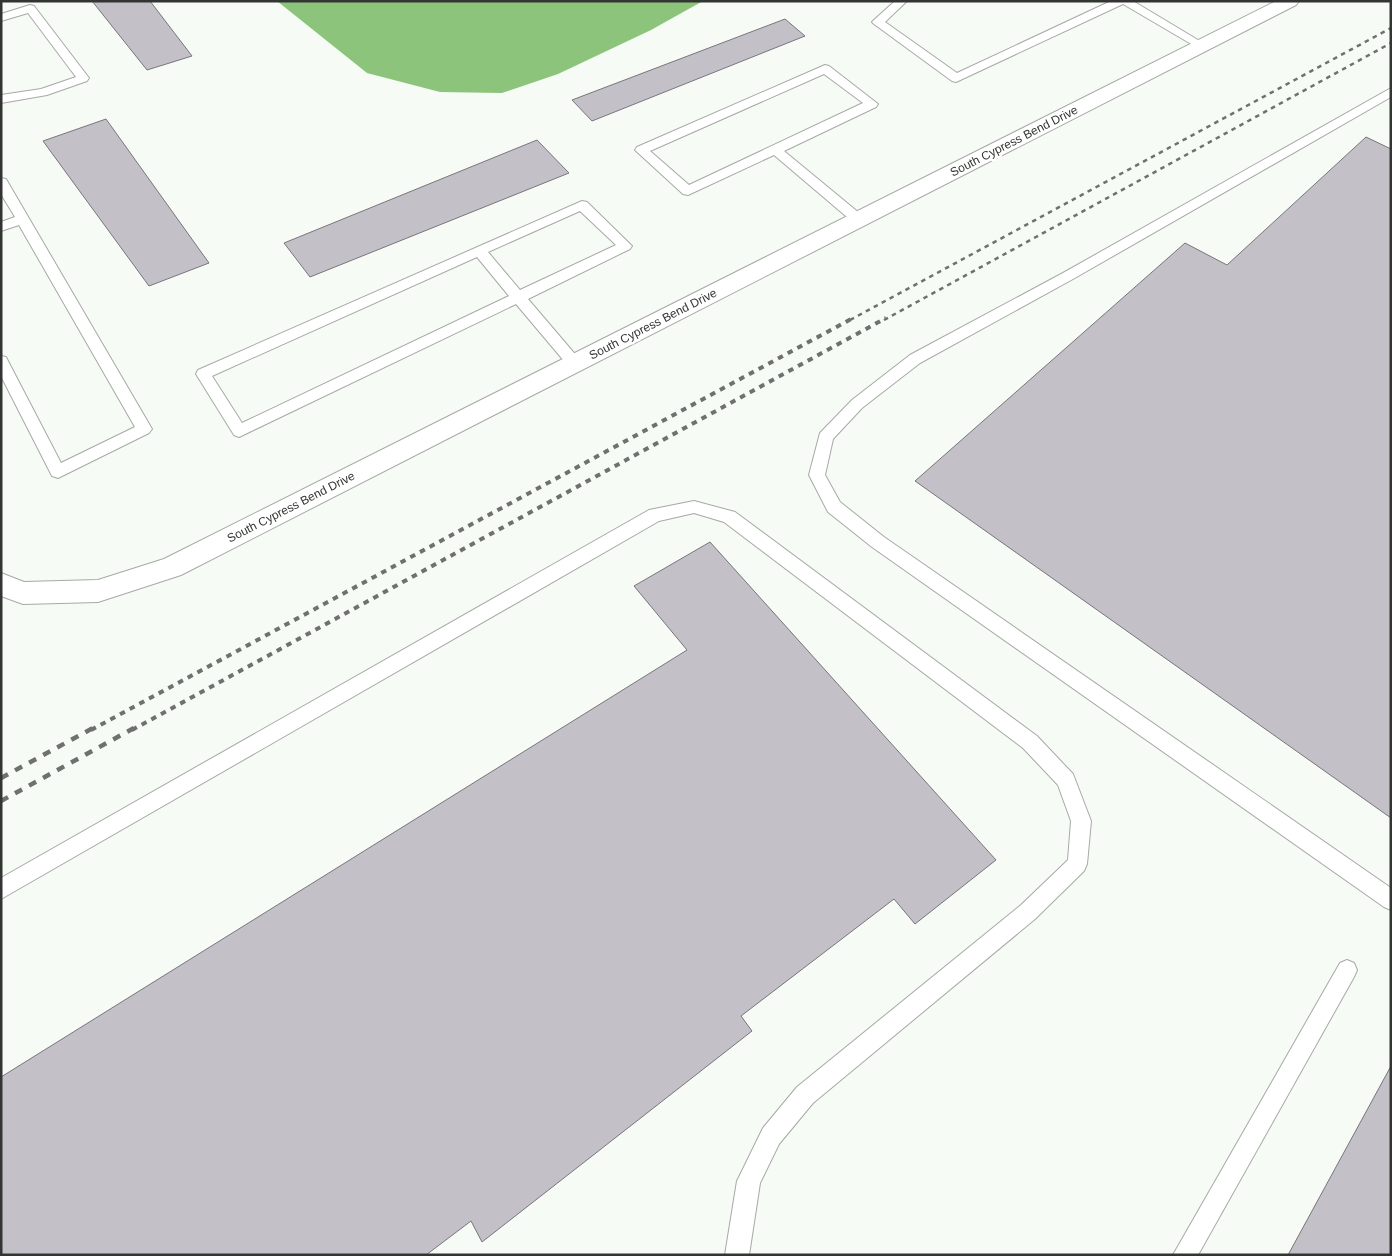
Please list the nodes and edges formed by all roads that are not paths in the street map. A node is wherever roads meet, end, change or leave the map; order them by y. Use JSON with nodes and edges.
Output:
{"nodes":[{"id":1,"x":902,"y":1,"type":"edge"},
{"id":2,"x":1121,"y":1,"type":"edge"},
{"id":3,"x":1125,"y":1,"type":"edge"},
{"id":4,"x":1290,"y":1,"type":"edge"},
{"id":5,"x":1,"y":18,"type":"edge"},
{"id":6,"x":1202,"y":46,"type":"junction"},
{"id":7,"x":1391,"y":92,"type":"edge"},
{"id":8,"x":1,"y":99,"type":"edge"},
{"id":9,"x":774,"y":150,"type":"junction"},
{"id":10,"x":1,"y":182,"type":"edge"},
{"id":11,"x":23,"y":219,"type":"junction"},
{"id":12,"x":859,"y":220,"type":"junction"},
{"id":13,"x":1,"y":227,"type":"edge"},
{"id":14,"x":480,"y":252,"type":"junction"},
{"id":15,"x":519,"y":298,"type":"junction"},
{"id":16,"x":1,"y":361,"type":"edge"},
{"id":17,"x":575,"y":364,"type":"junction"},
{"id":18,"x":1,"y":584,"type":"edge"},
{"id":19,"x":1,"y":889,"type":"edge"},
{"id":20,"x":1391,"y":900,"type":"edge"},
{"id":21,"x":1347,"y":970,"type":"dead end"},
{"id":22,"x":737,"y":1255,"type":"edge"},
{"id":23,"x":1186,"y":1255,"type":"edge"}],
"edges":[{"from":1,"to":2,"type":"lane"},
{"from":3,"to":6,"type":"lane"},
{"from":4,"to":6,"type":"street","name":"South Cypress Bend Drive"},
{"from":5,"to":8,"type":"lane"},
{"from":6,"to":12,"type":"street","name":"South Cypress Bend Drive"},
{"from":7,"to":20,"type":"lane"},
{"from":9,"to":9,"type":"lane"},
{"from":9,"to":12,"type":"lane"},
{"from":10,"to":11,"type":"lane"},
{"from":11,"to":13,"type":"lane"},
{"from":11,"to":16,"type":"lane"},
{"from":12,"to":17,"type":"street","name":"South Cypress Bend Drive"},
{"from":14,"to":15,"type":"lane"},
{"from":14,"to":15,"type":"lane"},
{"from":14,"to":15,"type":"lane"},
{"from":15,"to":17,"type":"lane"},
{"from":17,"to":18,"type":"street","name":"South Cypress Bend Drive"},
{"from":19,"to":22,"type":"lane"},
{"from":21,"to":23,"type":"lane"}]}
